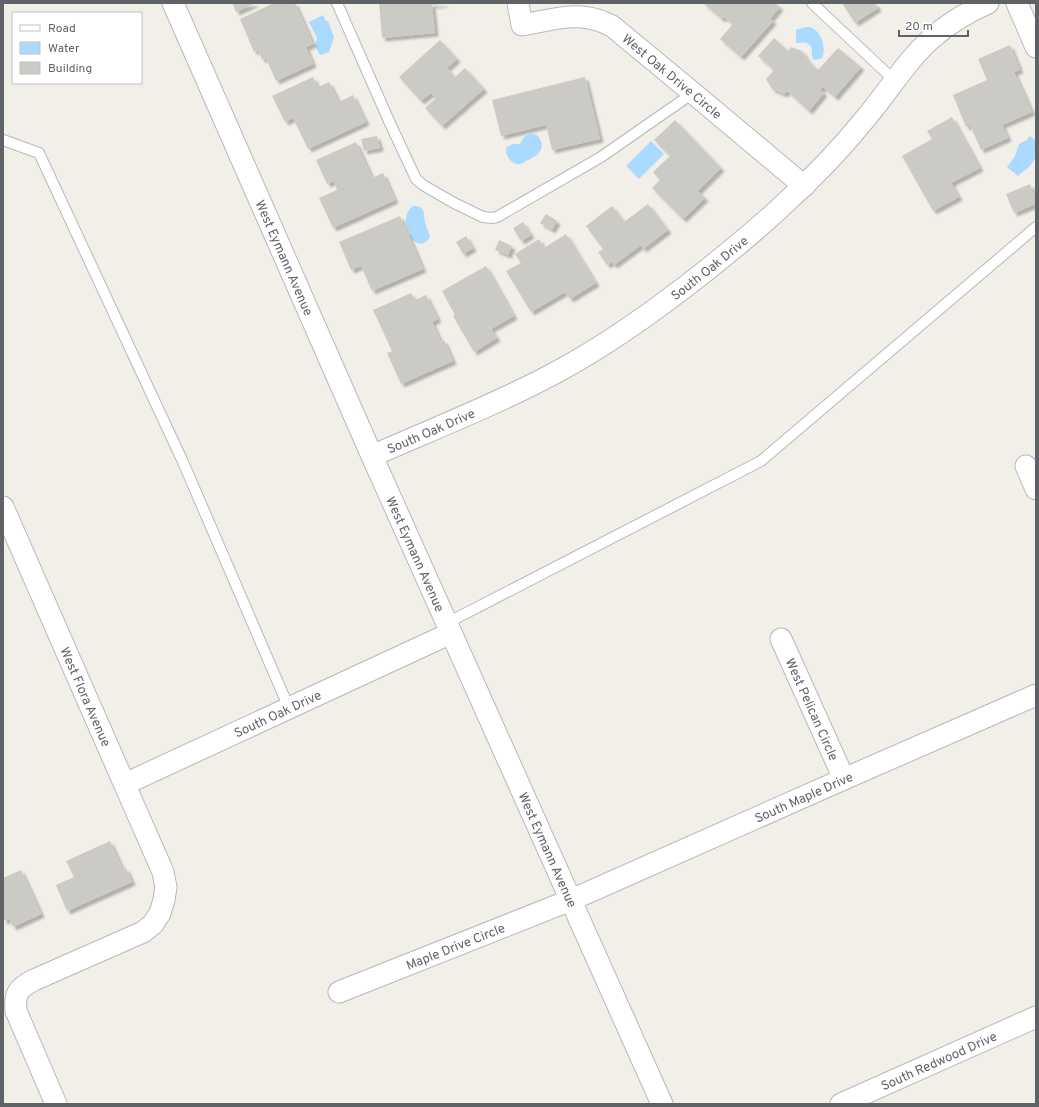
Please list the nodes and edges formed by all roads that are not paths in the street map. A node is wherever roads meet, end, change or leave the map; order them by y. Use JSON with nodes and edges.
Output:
{"nodes":[{"id":1,"x":172,"y":3,"type":"edge"},
{"id":2,"x":337,"y":3,"type":"edge"},
{"id":3,"x":518,"y":3,"type":"edge"},
{"id":4,"x":584,"y":3,"type":"edge"},
{"id":5,"x":812,"y":3,"type":"edge"},
{"id":6,"x":988,"y":3,"type":"edge"},
{"id":7,"x":1017,"y":3,"type":"edge"},
{"id":8,"x":612,"y":26,"type":"junction"},
{"id":9,"x":1036,"y":47,"type":"edge"},
{"id":10,"x":894,"y":80,"type":"junction"},
{"id":11,"x":693,"y":93,"type":"junction"},
{"id":12,"x":3,"y":140,"type":"edge"},
{"id":13,"x":804,"y":186,"type":"junction"},
{"id":14,"x":1036,"y":227,"type":"edge"},
{"id":15,"x":372,"y":456,"type":"junction"},
{"id":16,"x":1026,"y":466,"type":"dead end"},
{"id":17,"x":1036,"y":489,"type":"edge"},
{"id":18,"x":4,"y":514,"type":"edge"},
{"id":19,"x":449,"y":628,"type":"junction"},
{"id":20,"x":781,"y":639,"type":"dead end"},
{"id":21,"x":1036,"y":695,"type":"edge"},
{"id":22,"x":289,"y":708,"type":"junction"},
{"id":23,"x":844,"y":779,"type":"junction"},
{"id":24,"x":125,"y":784,"type":"junction"},
{"id":25,"x":572,"y":900,"type":"junction"},
{"id":26,"x":339,"y":992,"type":"dead end"},
{"id":27,"x":1036,"y":1017,"type":"edge"},
{"id":28,"x":56,"y":1104,"type":"edge"},
{"id":29,"x":662,"y":1104,"type":"edge"},
{"id":30,"x":841,"y":1104,"type":"edge"}],
"edges":[{"from":1,"to":15,"type":"street","name":"West Eymann Avenue"},
{"from":2,"to":11,"type":"lane"},
{"from":3,"to":8,"type":"street","name":"West Oak Drive Circle"},
{"from":4,"to":8,"type":"street"},
{"from":5,"to":10,"type":"lane"},
{"from":6,"to":10,"type":"street","name":"South Oak Drive"},
{"from":7,"to":9,"type":"street"},
{"from":8,"to":11,"type":"street","name":"West Oak Drive Circle"},
{"from":10,"to":13,"type":"street","name":"South Oak Drive"},
{"from":11,"to":13,"type":"street","name":"West Oak Drive Circle"},
{"from":12,"to":22,"type":"lane"},
{"from":13,"to":15,"type":"street","name":"South Oak Drive"},
{"from":14,"to":19,"type":"lane"},
{"from":15,"to":19,"type":"street","name":"West Eymann Avenue"},
{"from":16,"to":17,"type":"street"},
{"from":18,"to":24,"type":"street","name":"West Flora Avenue"},
{"from":19,"to":22,"type":"street","name":"South Oak Drive"},
{"from":19,"to":25,"type":"street","name":"West Eymann Avenue"},
{"from":20,"to":23,"type":"street","name":"West Pelican Circle"},
{"from":21,"to":23,"type":"street","name":"South Maple Drive"},
{"from":22,"to":24,"type":"street","name":"South Oak Drive"},
{"from":23,"to":25,"type":"street","name":"South Maple Drive"},
{"from":24,"to":28,"type":"street","name":"West Flora Avenue"},
{"from":25,"to":26,"type":"street","name":"Maple Drive Circle"},
{"from":25,"to":29,"type":"street","name":"West Eymann Avenue"},
{"from":27,"to":30,"type":"street","name":"South Redwood Drive"}]}
